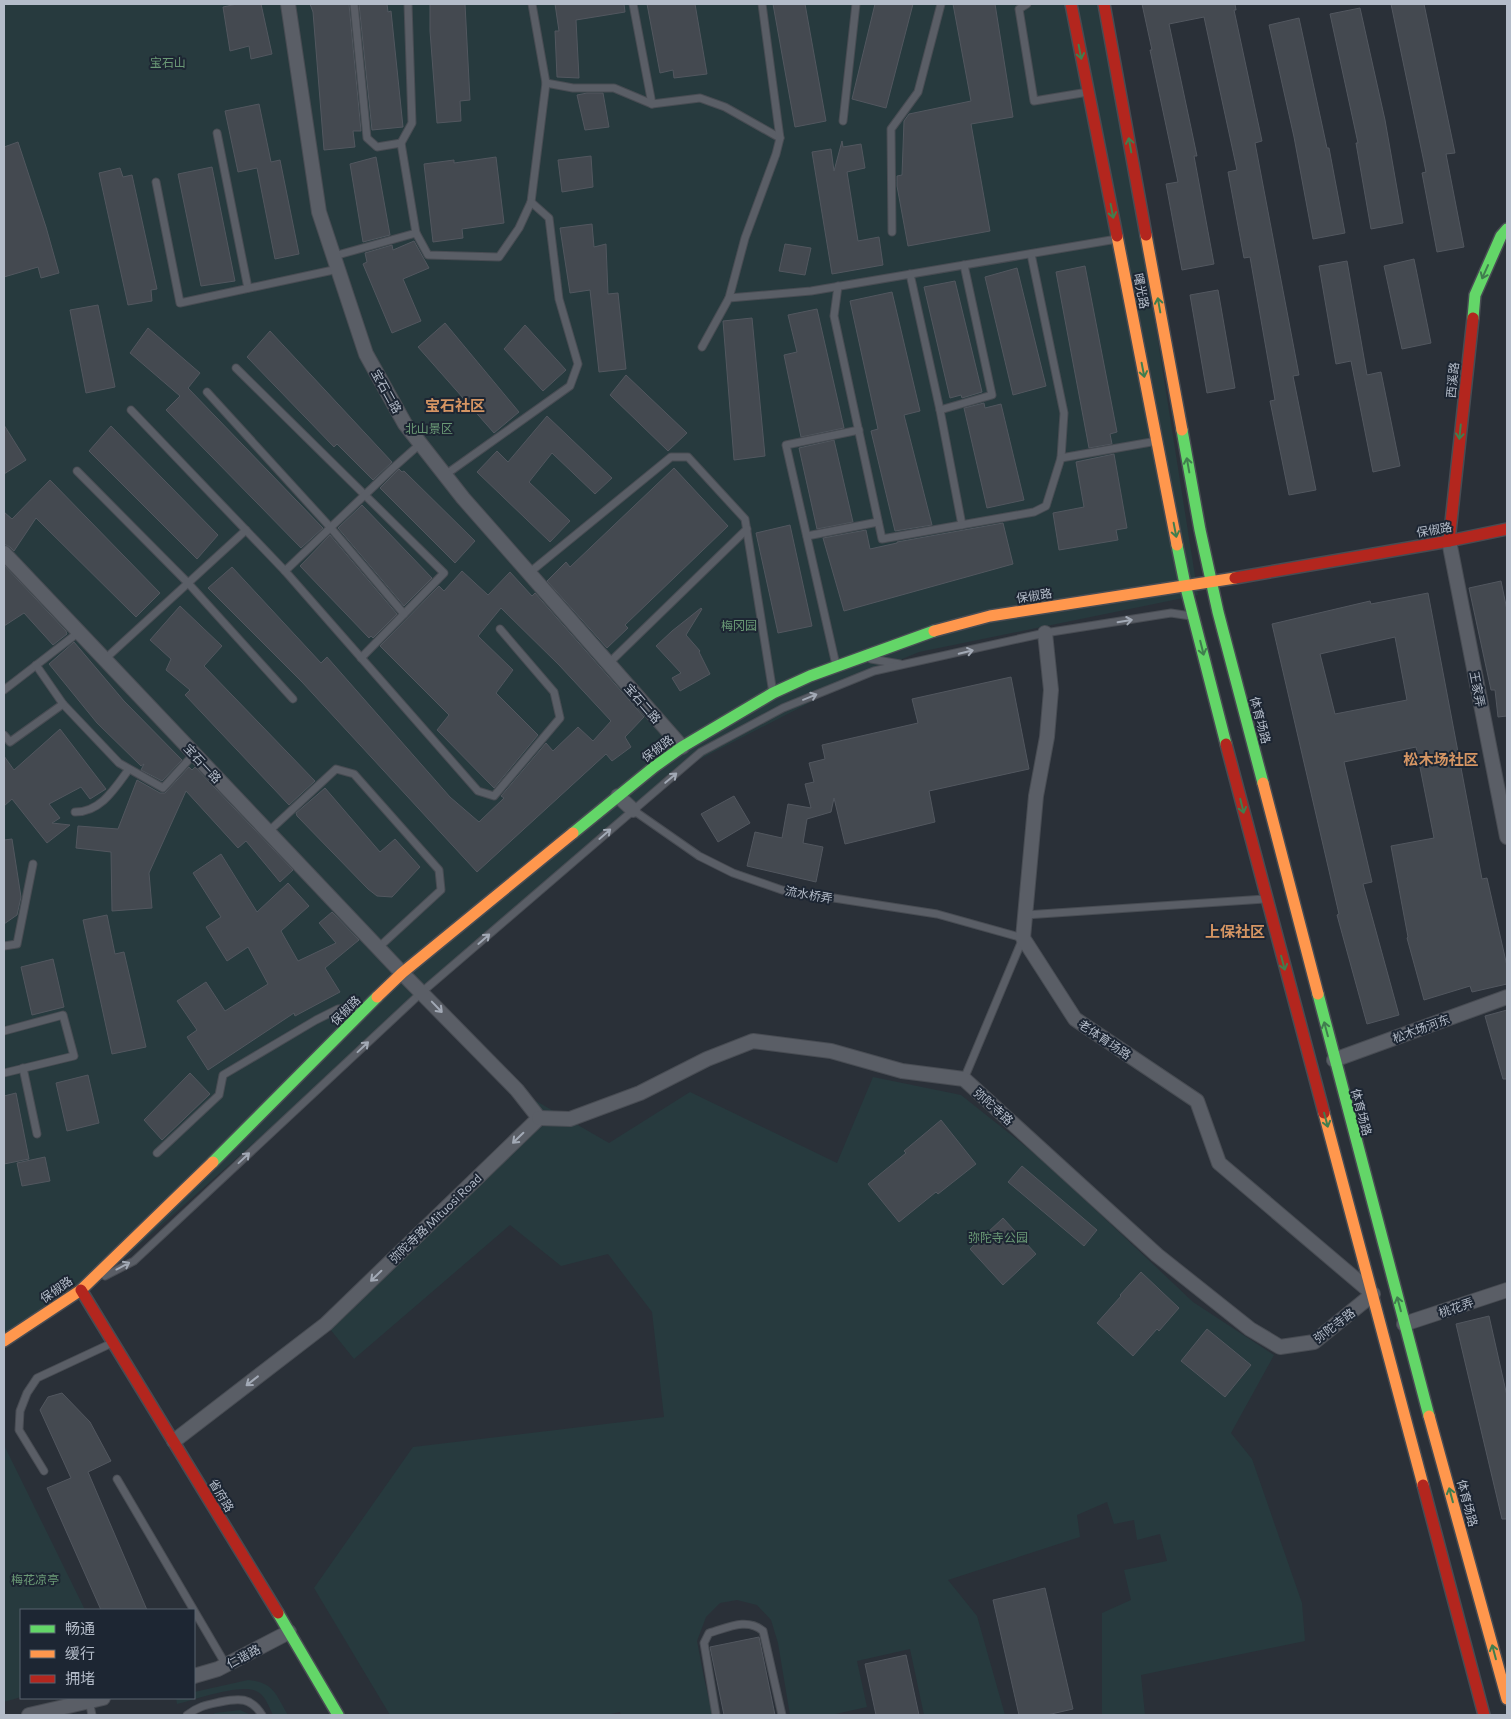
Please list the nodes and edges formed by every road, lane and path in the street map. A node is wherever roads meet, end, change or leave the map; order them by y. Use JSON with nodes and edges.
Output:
{"nodes":[{"id":1,"x":288,"y":4,"type":"edge"},
{"id":2,"x":354,"y":4,"type":"edge"},
{"id":3,"x":408,"y":4,"type":"edge"},
{"id":4,"x":532,"y":4,"type":"edge"},
{"id":5,"x":633,"y":4,"type":"edge"},
{"id":6,"x":762,"y":4,"type":"edge"},
{"id":7,"x":856,"y":4,"type":"edge"},
{"id":8,"x":941,"y":4,"type":"edge"},
{"id":9,"x":1027,"y":4,"type":"edge"},
{"id":10,"x":1070,"y":4,"type":"edge"},
{"id":11,"x":1104,"y":4,"type":"edge"},
{"id":12,"x":546,"y":83,"type":"junction"},
{"id":13,"x":1088,"y":92,"type":"junction"},
{"id":14,"x":652,"y":104,"type":"junction"},
{"id":15,"x":844,"y":121,"type":"dead end"},
{"id":16,"x":217,"y":133,"type":"dead end"},
{"id":17,"x":780,"y":138,"type":"junction"},
{"id":18,"x":402,"y":143,"type":"junction"},
{"id":19,"x":156,"y":182,"type":"dead end"},
{"id":20,"x":531,"y":202,"type":"junction"},
{"id":21,"x":1507,"y":229,"type":"edge"},
{"id":22,"x":892,"y":232,"type":"dead end"},
{"id":23,"x":416,"y":233,"type":"junction"},
{"id":24,"x":1117,"y":239,"type":"junction"},
{"id":25,"x":1031,"y":254,"type":"junction"},
{"id":26,"x":336,"y":262,"type":"junction"},
{"id":27,"x":964,"y":265,"type":"junction"},
{"id":28,"x":910,"y":274,"type":"junction"},
{"id":29,"x":838,"y":286,"type":"junction"},
{"id":30,"x":248,"y":288,"type":"junction"},
{"id":31,"x":729,"y":298,"type":"junction"},
{"id":32,"x":702,"y":347,"type":"dead end"},
{"id":33,"x":236,"y":368,"type":"dead end"},
{"id":34,"x":207,"y":392,"type":"dead end"},
{"id":35,"x":131,"y":410,"type":"dead end"},
{"id":36,"x":940,"y":410,"type":"junction"},
{"id":37,"x":859,"y":430,"type":"junction"},
{"id":38,"x":1157,"y":440,"type":"junction"},
{"id":39,"x":420,"y":444,"type":"junction"},
{"id":40,"x":1061,"y":458,"type":"junction"},
{"id":41,"x":77,"y":471,"type":"dead end"},
{"id":42,"x":444,"y":475,"type":"junction"},
{"id":43,"x":364,"y":495,"type":"junction"},
{"id":44,"x":878,"y":522,"type":"junction"},
{"id":45,"x":962,"y":525,"type":"junction"},
{"id":46,"x":330,"y":527,"type":"junction"},
{"id":47,"x":747,"y":529,"type":"junction"},
{"id":48,"x":1507,"y":529,"type":"edge"},
{"id":49,"x":246,"y":530,"type":"junction"},
{"id":50,"x":1200,"y":530,"type":"joint"},
{"id":51,"x":807,"y":536,"type":"junction"},
{"id":52,"x":1449,"y":541,"type":"junction"},
{"id":53,"x":4,"y":553,"type":"edge"},
{"id":54,"x":285,"y":571,"type":"junction"},
{"id":55,"x":529,"y":573,"type":"junction"},
{"id":56,"x":1212,"y":581,"type":"junction"},
{"id":57,"x":188,"y":583,"type":"junction"},
{"id":58,"x":1185,"y":584,"type":"junction"},
{"id":59,"x":404,"y":614,"type":"junction"},
{"id":60,"x":1194,"y":616,"type":"junction"},
{"id":61,"x":500,"y":629,"type":"dead end"},
{"id":62,"x":79,"y":632,"type":"junction"},
{"id":63,"x":1045,"y":634,"type":"junction"},
{"id":64,"x":858,"y":657,"type":"junction"},
{"id":65,"x":361,"y":658,"type":"junction"},
{"id":66,"x":105,"y":659,"type":"junction"},
{"id":67,"x":608,"y":664,"type":"junction"},
{"id":68,"x":36,"y":665,"type":"junction"},
{"id":69,"x":836,"y":665,"type":"junction"},
{"id":70,"x":905,"y":665,"type":"junction"},
{"id":71,"x":4,"y":690,"type":"edge"},
{"id":72,"x":773,"y":693,"type":"junction"},
{"id":73,"x":293,"y":699,"type":"dead end"},
{"id":74,"x":63,"y":704,"type":"junction"},
{"id":75,"x":4,"y":735,"type":"edge"},
{"id":76,"x":682,"y":747,"type":"junction"},
{"id":77,"x":194,"y":754,"type":"junction"},
{"id":78,"x":129,"y":769,"type":"junction"},
{"id":79,"x":1503,"y":791,"type":"edge"},
{"id":80,"x":618,"y":796,"type":"junction"},
{"id":81,"x":633,"y":810,"type":"junction"},
{"id":82,"x":75,"y":812,"type":"dead end"},
{"id":83,"x":268,"y":832,"type":"junction"},
{"id":84,"x":1507,"y":837,"type":"edge"},
{"id":85,"x":32,"y":864,"type":"dead end"},
{"id":86,"x":1266,"y":899,"type":"junction"},
{"id":87,"x":1024,"y":915,"type":"junction"},
{"id":88,"x":1023,"y":938,"type":"junction"},
{"id":89,"x":4,"y":946,"type":"edge"},
{"id":90,"x":378,"y":948,"type":"junction"},
{"id":91,"x":402,"y":973,"type":"junction"},
{"id":92,"x":422,"y":992,"type":"junction"},
{"id":93,"x":1507,"y":997,"type":"edge"},
{"id":94,"x":368,"y":1007,"type":"junction"},
{"id":95,"x":4,"y":1031,"type":"edge"},
{"id":96,"x":1334,"y":1060,"type":"junction"},
{"id":97,"x":23,"y":1068,"type":"junction"},
{"id":98,"x":4,"y":1073,"type":"edge"},
{"id":99,"x":964,"y":1079,"type":"junction"},
{"id":100,"x":539,"y":1118,"type":"junction"},
{"id":101,"x":37,"y":1134,"type":"dead end"},
{"id":102,"x":157,"y":1153,"type":"dead end"},
{"id":103,"x":80,"y":1290,"type":"junction"},
{"id":104,"x":1507,"y":1290,"type":"edge"},
{"id":105,"x":1373,"y":1294,"type":"junction"},
{"id":106,"x":1404,"y":1324,"type":"junction"},
{"id":107,"x":4,"y":1341,"type":"edge"},
{"id":108,"x":113,"y":1342,"type":"junction"},
{"id":109,"x":174,"y":1441,"type":"junction"},
{"id":110,"x":44,"y":1471,"type":"dead end"},
{"id":111,"x":117,"y":1479,"type":"dead end"},
{"id":112,"x":193,"y":1609,"type":"edge"},
{"id":113,"x":195,"y":1612,"type":"edge"},
{"id":114,"x":289,"y":1632,"type":"junction"},
{"id":115,"x":226,"y":1665,"type":"junction"},
{"id":116,"x":195,"y":1676,"type":"edge"},
{"id":117,"x":99,"y":1699,"type":"edge"},
{"id":118,"x":1507,"y":1699,"type":"edge"},
{"id":119,"x":89,"y":1701,"type":"junction"},
{"id":120,"x":29,"y":1715,"type":"edge"},
{"id":121,"x":92,"y":1715,"type":"edge"},
{"id":122,"x":187,"y":1715,"type":"edge"},
{"id":123,"x":262,"y":1715,"type":"edge"},
{"id":124,"x":338,"y":1715,"type":"edge"},
{"id":125,"x":716,"y":1715,"type":"edge"},
{"id":126,"x":782,"y":1715,"type":"edge"},
{"id":127,"x":1484,"y":1715,"type":"edge"}],
"edges":[{"from":1,"to":26,"type":"street","name":"宝石二路"},
{"from":2,"to":18,"type":"lane"},
{"from":3,"to":18,"type":"lane"},
{"from":4,"to":12,"type":"lane"},
{"from":5,"to":14,"type":"lane"},
{"from":6,"to":17,"type":"lane"},
{"from":7,"to":15,"type":"lane"},
{"from":8,"to":22,"type":"lane"},
{"from":9,"to":13,"type":"lane"},
{"from":10,"to":13,"type":"main road","name":"曙光路","one_way":true},
{"from":50,"to":11,"type":"main road","name":"曙光路","one_way":true},
{"from":12,"to":14,"type":"lane"},
{"from":12,"to":20,"type":"lane"},
{"from":13,"to":24,"type":"main road","name":"曙光路","one_way":true},
{"from":14,"to":17,"type":"lane"},
{"from":16,"to":30,"type":"lane"},
{"from":17,"to":31,"type":"lane"},
{"from":18,"to":23,"type":"lane"},
{"from":19,"to":30,"type":"lane"},
{"from":20,"to":23,"type":"lane"},
{"from":20,"to":42,"type":"lane"},
{"from":21,"to":52,"type":"main road","name":"西溪路","one_way":true},
{"from":23,"to":26,"type":"lane"},
{"from":24,"to":25,"type":"lane"},
{"from":24,"to":38,"type":"main road","name":"曙光路","one_way":true},
{"from":25,"to":27,"type":"lane"},
{"from":25,"to":40,"type":"lane"},
{"from":26,"to":30,"type":"lane"},
{"from":26,"to":39,"type":"street","name":"宝石二路"},
{"from":27,"to":28,"type":"lane"},
{"from":27,"to":36,"type":"lane"},
{"from":28,"to":29,"type":"lane"},
{"from":28,"to":36,"type":"lane"},
{"from":29,"to":31,"type":"lane"},
{"from":29,"to":37,"type":"lane"},
{"from":31,"to":32,"type":"lane"},
{"from":33,"to":43,"type":"lane"},
{"from":34,"to":46,"type":"lane"},
{"from":35,"to":49,"type":"lane"},
{"from":36,"to":45,"type":"lane"},
{"from":37,"to":44,"type":"lane"},
{"from":37,"to":51,"type":"lane"},
{"from":38,"to":40,"type":"lane"},
{"from":38,"to":58,"type":"main road","name":"曙光路","one_way":true},
{"from":39,"to":42,"type":"street","name":"宝石二路"},
{"from":39,"to":43,"type":"lane"},
{"from":40,"to":45,"type":"lane"},
{"from":41,"to":57,"type":"lane"},
{"from":42,"to":55,"type":"street","name":"宝石二路"},
{"from":43,"to":46,"type":"lane"},
{"from":43,"to":59,"type":"lane"},
{"from":44,"to":45,"type":"lane"},
{"from":44,"to":51,"type":"lane"},
{"from":46,"to":54,"type":"lane"},
{"from":46,"to":59,"type":"lane"},
{"from":47,"to":55,"type":"lane"},
{"from":47,"to":67,"type":"lane"},
{"from":47,"to":72,"type":"lane"},
{"from":48,"to":52,"type":"main road","name":"保俶路"},
{"from":49,"to":54,"type":"lane"},
{"from":49,"to":57,"type":"lane"},
{"from":50,"to":56,"type":"main road","name":"体育场路"},
{"from":51,"to":69,"type":"lane"},
{"from":52,"to":56,"type":"main road","name":"保俶路"},
{"from":52,"to":79,"type":"street","name":"王家弄"},
{"from":53,"to":62,"type":"street","name":"宝石一路"},
{"from":54,"to":65,"type":"lane"},
{"from":55,"to":67,"type":"street","name":"宝石二路"},
{"from":56,"to":58,"type":"main road","name":"保俶路"},
{"from":96,"to":56,"type":"main road","name":"体育场路","one_way":true},
{"from":57,"to":66,"type":"lane"},
{"from":57,"to":73,"type":"lane"},
{"from":58,"to":60,"type":"main road"},
{"from":58,"to":64,"type":"main road","name":"保俶路"},
{"from":59,"to":65,"type":"lane"},
{"from":63,"to":60,"type":"lane","one_way":true},
{"from":60,"to":86,"type":"main road","one_way":true},
{"from":61,"to":65,"type":"lane"},
{"from":62,"to":66,"type":"street","name":"宝石一路"},
{"from":62,"to":68,"type":"lane"},
{"from":70,"to":63,"type":"lane","one_way":true},
{"from":63,"to":87,"type":"street"},
{"from":64,"to":69,"type":"main road","name":"保俶路"},
{"from":64,"to":70,"type":"lane"},
{"from":66,"to":77,"type":"street","name":"宝石一路"},
{"from":67,"to":76,"type":"street","name":"宝石二路"},
{"from":68,"to":71,"type":"lane"},
{"from":68,"to":74,"type":"lane"},
{"from":69,"to":72,"type":"main road","name":"保俶路"},
{"from":81,"to":70,"type":"lane","one_way":true},
{"from":72,"to":76,"type":"main road","name":"保俶路"},
{"from":74,"to":75,"type":"lane"},
{"from":74,"to":78,"type":"lane"},
{"from":76,"to":80,"type":"main road","name":"保俶路"},
{"from":77,"to":78,"type":"lane"},
{"from":77,"to":83,"type":"street","name":"宝石一路"},
{"from":78,"to":82,"type":"lane"},
{"from":79,"to":84,"type":"street","name":"王家弄"},
{"from":80,"to":81,"type":"street","name":"流水桥弄"},
{"from":80,"to":91,"type":"main road","name":"保俶路"},
{"from":81,"to":88,"type":"lane","name":"流水桥弄"},
{"from":92,"to":81,"type":"lane","one_way":true},
{"from":83,"to":90,"type":"street","name":"宝石一路"},
{"from":83,"to":90,"type":"lane"},
{"from":85,"to":89,"type":"lane"},
{"from":86,"to":87,"type":"lane"},
{"from":86,"to":105,"type":"main road","one_way":true},
{"from":87,"to":88,"type":"street"},
{"from":88,"to":99,"type":"lane"},
{"from":88,"to":105,"type":"street","name":"老体育场路"},
{"from":90,"to":91,"type":"street","name":"宝石一路"},
{"from":91,"to":92,"type":"street"},
{"from":91,"to":94,"type":"main road","name":"保俶路"},
{"from":92,"to":100,"type":"street","one_way":true},
{"from":103,"to":92,"type":"lane","one_way":true},
{"from":93,"to":96,"type":"street","name":"松木场河东"},
{"from":94,"to":102,"type":"lane"},
{"from":94,"to":103,"type":"main road","name":"保俶路"},
{"from":95,"to":97,"type":"lane"},
{"from":106,"to":96,"type":"main road","name":"体育场路","one_way":true},
{"from":97,"to":98,"type":"lane"},
{"from":97,"to":101,"type":"lane"},
{"from":99,"to":100,"type":"street","name":"弥陀寺路"},
{"from":99,"to":105,"type":"street","name":"弥陀寺路"},
{"from":100,"to":109,"type":"street","name":"弥陀寺路 Mituosi Road","one_way":true},
{"from":103,"to":107,"type":"main road","name":"保俶路"},
{"from":103,"to":108,"type":"main road","name":"省府路"},
{"from":104,"to":106,"type":"street","name":"桃花弄"},
{"from":105,"to":127,"type":"main road"},
{"from":118,"to":106,"type":"main road","name":"体育场路","one_way":true},
{"from":108,"to":109,"type":"main road","name":"省府路"},
{"from":108,"to":110,"type":"lane"},
{"from":109,"to":114,"type":"main road","name":"省府路"},
{"from":111,"to":112,"type":"lane"},
{"from":113,"to":115,"type":"lane"},
{"from":114,"to":115,"type":"street","name":"仁谐路"},
{"from":114,"to":124,"type":"main road","name":"省府路"},
{"from":115,"to":116,"type":"street","name":"仁谐路"},
{"from":117,"to":119,"type":"street"},
{"from":119,"to":120,"type":"street"},
{"from":119,"to":121,"type":"lane"},
{"from":122,"to":123,"type":"lane"},
{"from":125,"to":126,"type":"lane"}]}
